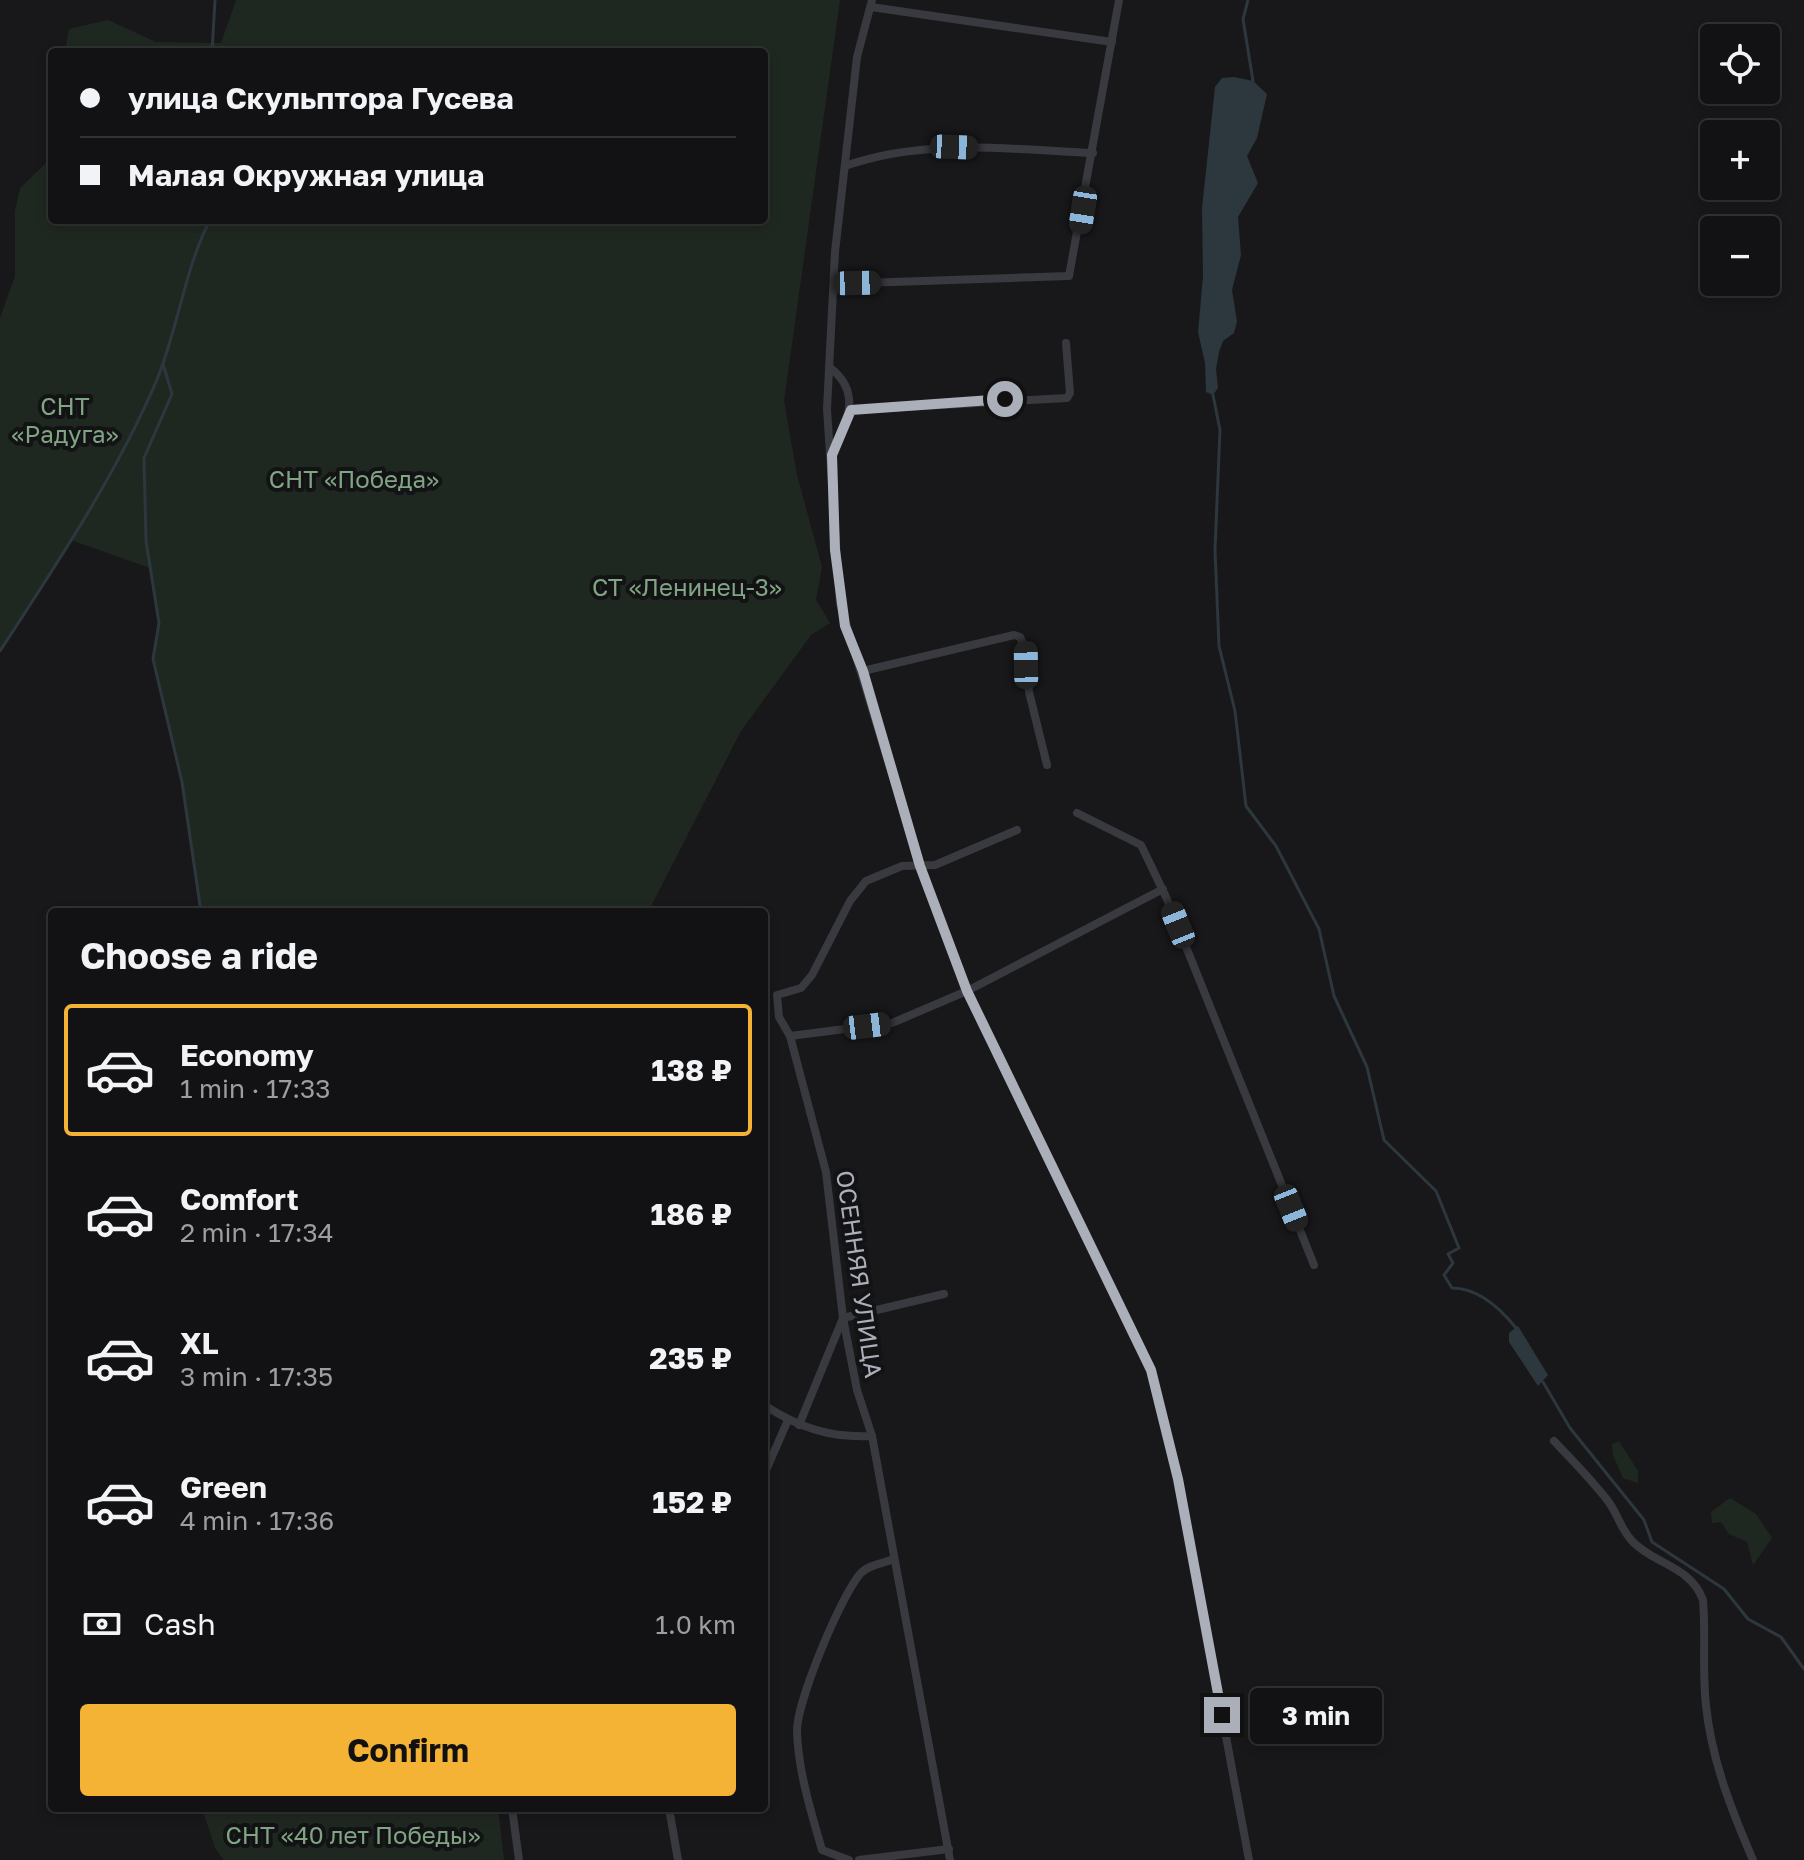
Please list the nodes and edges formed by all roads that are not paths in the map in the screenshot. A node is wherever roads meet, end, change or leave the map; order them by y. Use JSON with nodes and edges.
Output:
{"nodes":[{"id":1,"x":1119,"y":0,"type":"edge"},
{"id":2,"x":872,"y":3,"type":"edge"},
{"id":3,"x":1112,"y":42,"type":"junction"},
{"id":4,"x":1093,"y":153,"type":"junction"},
{"id":5,"x":845,"y":166,"type":"junction"},
{"id":6,"x":834,"y":284,"type":"junction"},
{"id":7,"x":1066,"y":343,"type":"dead end"},
{"id":8,"x":829,"y":367,"type":"junction"},
{"id":9,"x":851,"y":410,"type":"junction"},
{"id":10,"x":832,"y":455,"type":"junction"},
{"id":11,"x":863,"y":671,"type":"junction"},
{"id":12,"x":1047,"y":765,"type":"dead end"},
{"id":13,"x":1077,"y":813,"type":"dead end"},
{"id":14,"x":1017,"y":830,"type":"dead end"},
{"id":15,"x":920,"y":866,"type":"junction"},
{"id":16,"x":1163,"y":889,"type":"junction"},
{"id":17,"x":967,"y":991,"type":"junction"},
{"id":18,"x":790,"y":1036,"type":"junction"},
{"id":19,"x":1314,"y":1265,"type":"dead end"},
{"id":20,"x":944,"y":1294,"type":"dead end"},
{"id":21,"x":843,"y":1318,"type":"junction"},
{"id":22,"x":768,"y":1408,"type":"edge"},
{"id":23,"x":788,"y":1420,"type":"junction"},
{"id":24,"x":799,"y":1425,"type":"junction"},
{"id":25,"x":872,"y":1436,"type":"junction"},
{"id":26,"x":1554,"y":1441,"type":"dead end"},
{"id":27,"x":768,"y":1466,"type":"edge"},
{"id":28,"x":894,"y":1559,"type":"junction"},
{"id":29,"x":513,"y":1812,"type":"edge"},
{"id":30,"x":670,"y":1812,"type":"edge"},
{"id":31,"x":949,"y":1849,"type":"junction"},
{"id":32,"x":519,"y":1860,"type":"edge"},
{"id":33,"x":678,"y":1860,"type":"edge"},
{"id":34,"x":849,"y":1860,"type":"edge"},
{"id":35,"x":859,"y":1860,"type":"edge"},
{"id":36,"x":950,"y":1860,"type":"edge"},
{"id":37,"x":1249,"y":1860,"type":"edge"},
{"id":38,"x":1753,"y":1860,"type":"edge"}],
"edges":[{"from":1,"to":3,"type":"street"},
{"from":2,"to":3,"type":"street"},
{"from":2,"to":5,"type":"street"},
{"from":3,"to":4,"type":"street"},
{"from":4,"to":5,"type":"street"},
{"from":4,"to":6,"type":"street"},
{"from":5,"to":6,"type":"street"},
{"from":6,"to":8,"type":"street"},
{"from":7,"to":9,"type":"street"},
{"from":8,"to":9,"type":"street"},
{"from":8,"to":10,"type":"street"},
{"from":9,"to":10,"type":"street"},
{"from":10,"to":11,"type":"street"},
{"from":11,"to":12,"type":"street"},
{"from":11,"to":15,"type":"street"},
{"from":13,"to":16,"type":"street"},
{"from":14,"to":15,"type":"street"},
{"from":15,"to":17,"type":"street"},
{"from":15,"to":18,"type":"street","name":"ОСЕННЯЯ УЛИЦА"},
{"from":16,"to":17,"type":"street"},
{"from":16,"to":19,"type":"street"},
{"from":17,"to":18,"type":"street"},
{"from":17,"to":37,"type":"street"},
{"from":18,"to":21,"type":"street","name":"ОСЕННЯЯ УЛИЦА"},
{"from":20,"to":21,"type":"street"},
{"from":21,"to":24,"type":"street"},
{"from":21,"to":25,"type":"street","name":"ОСЕННЯЯ УЛИЦА"},
{"from":22,"to":23,"type":"street"},
{"from":23,"to":24,"type":"street"},
{"from":23,"to":27,"type":"street"},
{"from":24,"to":25,"type":"street"},
{"from":25,"to":28,"type":"street","name":"ОСЕННЯЯ УЛИЦА"},
{"from":26,"to":38,"type":"street"},
{"from":28,"to":31,"type":"street","name":"ОСЕННЯЯ УЛИЦА"},
{"from":28,"to":34,"type":"street"},
{"from":29,"to":32,"type":"street"},
{"from":30,"to":33,"type":"street"},
{"from":31,"to":35,"type":"street"},
{"from":31,"to":36,"type":"street","name":"ОСЕННЯЯ УЛИЦА"}]}
